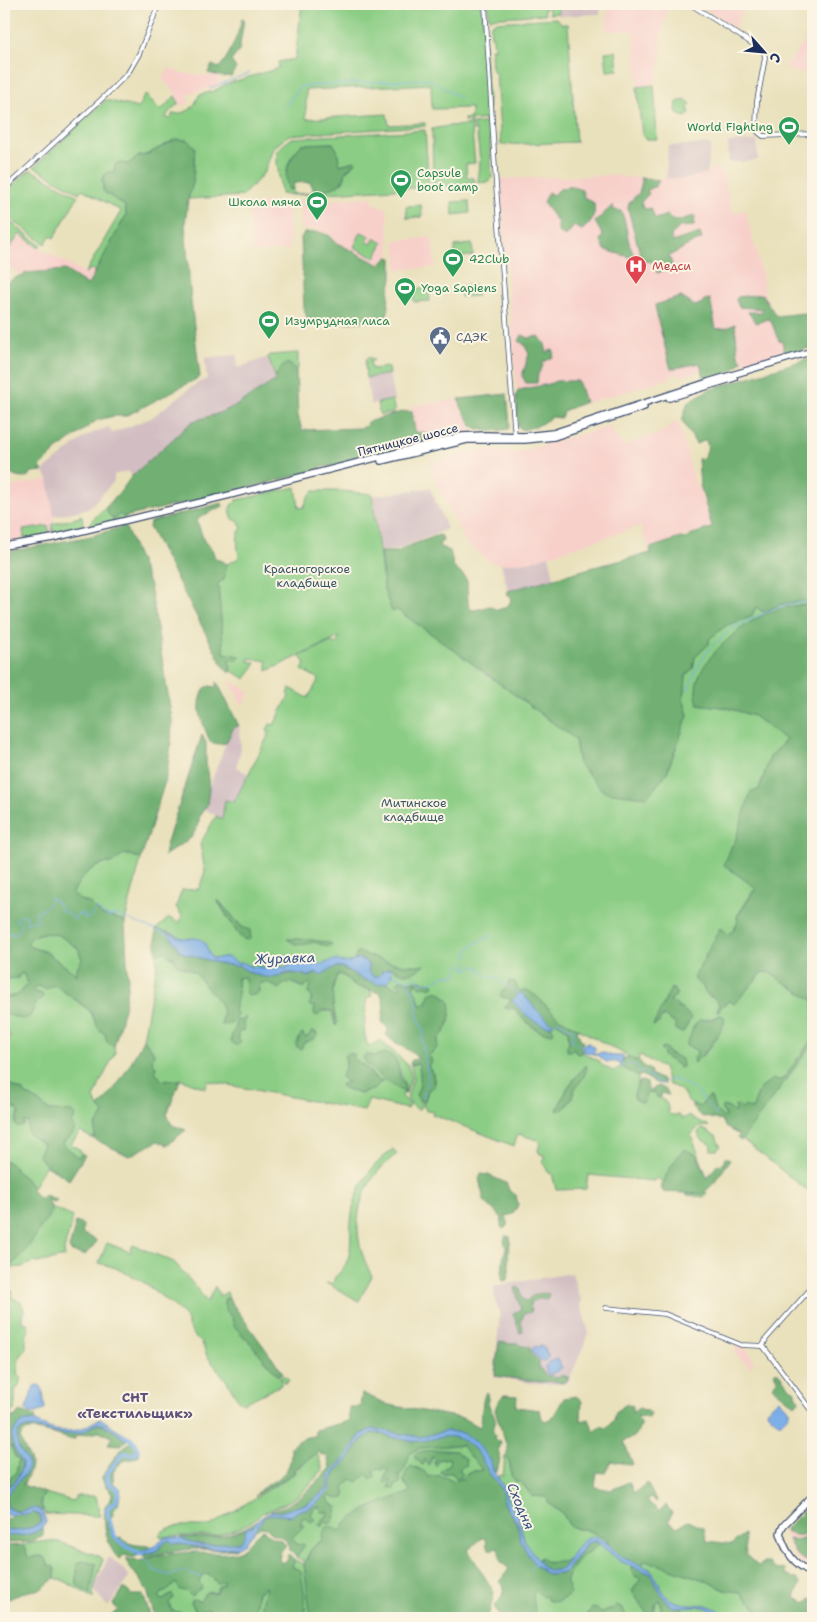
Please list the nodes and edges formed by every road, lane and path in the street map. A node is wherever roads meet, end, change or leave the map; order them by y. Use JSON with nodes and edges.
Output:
{"nodes":[{"id":1,"x":159,"y":4,"type":"edge"},
{"id":2,"x":485,"y":4,"type":"edge"},
{"id":3,"x":690,"y":4,"type":"edge"},
{"id":4,"x":813,"y":134,"type":"edge"},
{"id":5,"x":4,"y":189,"type":"edge"},
{"id":6,"x":813,"y":353,"type":"edge"},
{"id":7,"x":515,"y":438,"type":"junction"},
{"id":8,"x":4,"y":547,"type":"edge"},
{"id":9,"x":813,"y":1286,"type":"edge"},
{"id":10,"x":606,"y":1308,"type":"dead end"},
{"id":11,"x":763,"y":1346,"type":"junction"},
{"id":12,"x":813,"y":1413,"type":"edge"},
{"id":13,"x":813,"y":1495,"type":"edge"},
{"id":14,"x":813,"y":1573,"type":"edge"}],
"edges":[{"from":1,"to":5,"type":"street"},
{"from":2,"to":7,"type":"street"},
{"from":3,"to":4,"type":"street"},
{"from":6,"to":7,"type":"main road","name":"Пятницкое шоссе"},
{"from":7,"to":8,"type":"main road","name":"Пятницкое шоссе"},
{"from":9,"to":11,"type":"street"},
{"from":10,"to":11,"type":"street"},
{"from":11,"to":12,"type":"street"},
{"from":13,"to":14,"type":"main road"}]}
